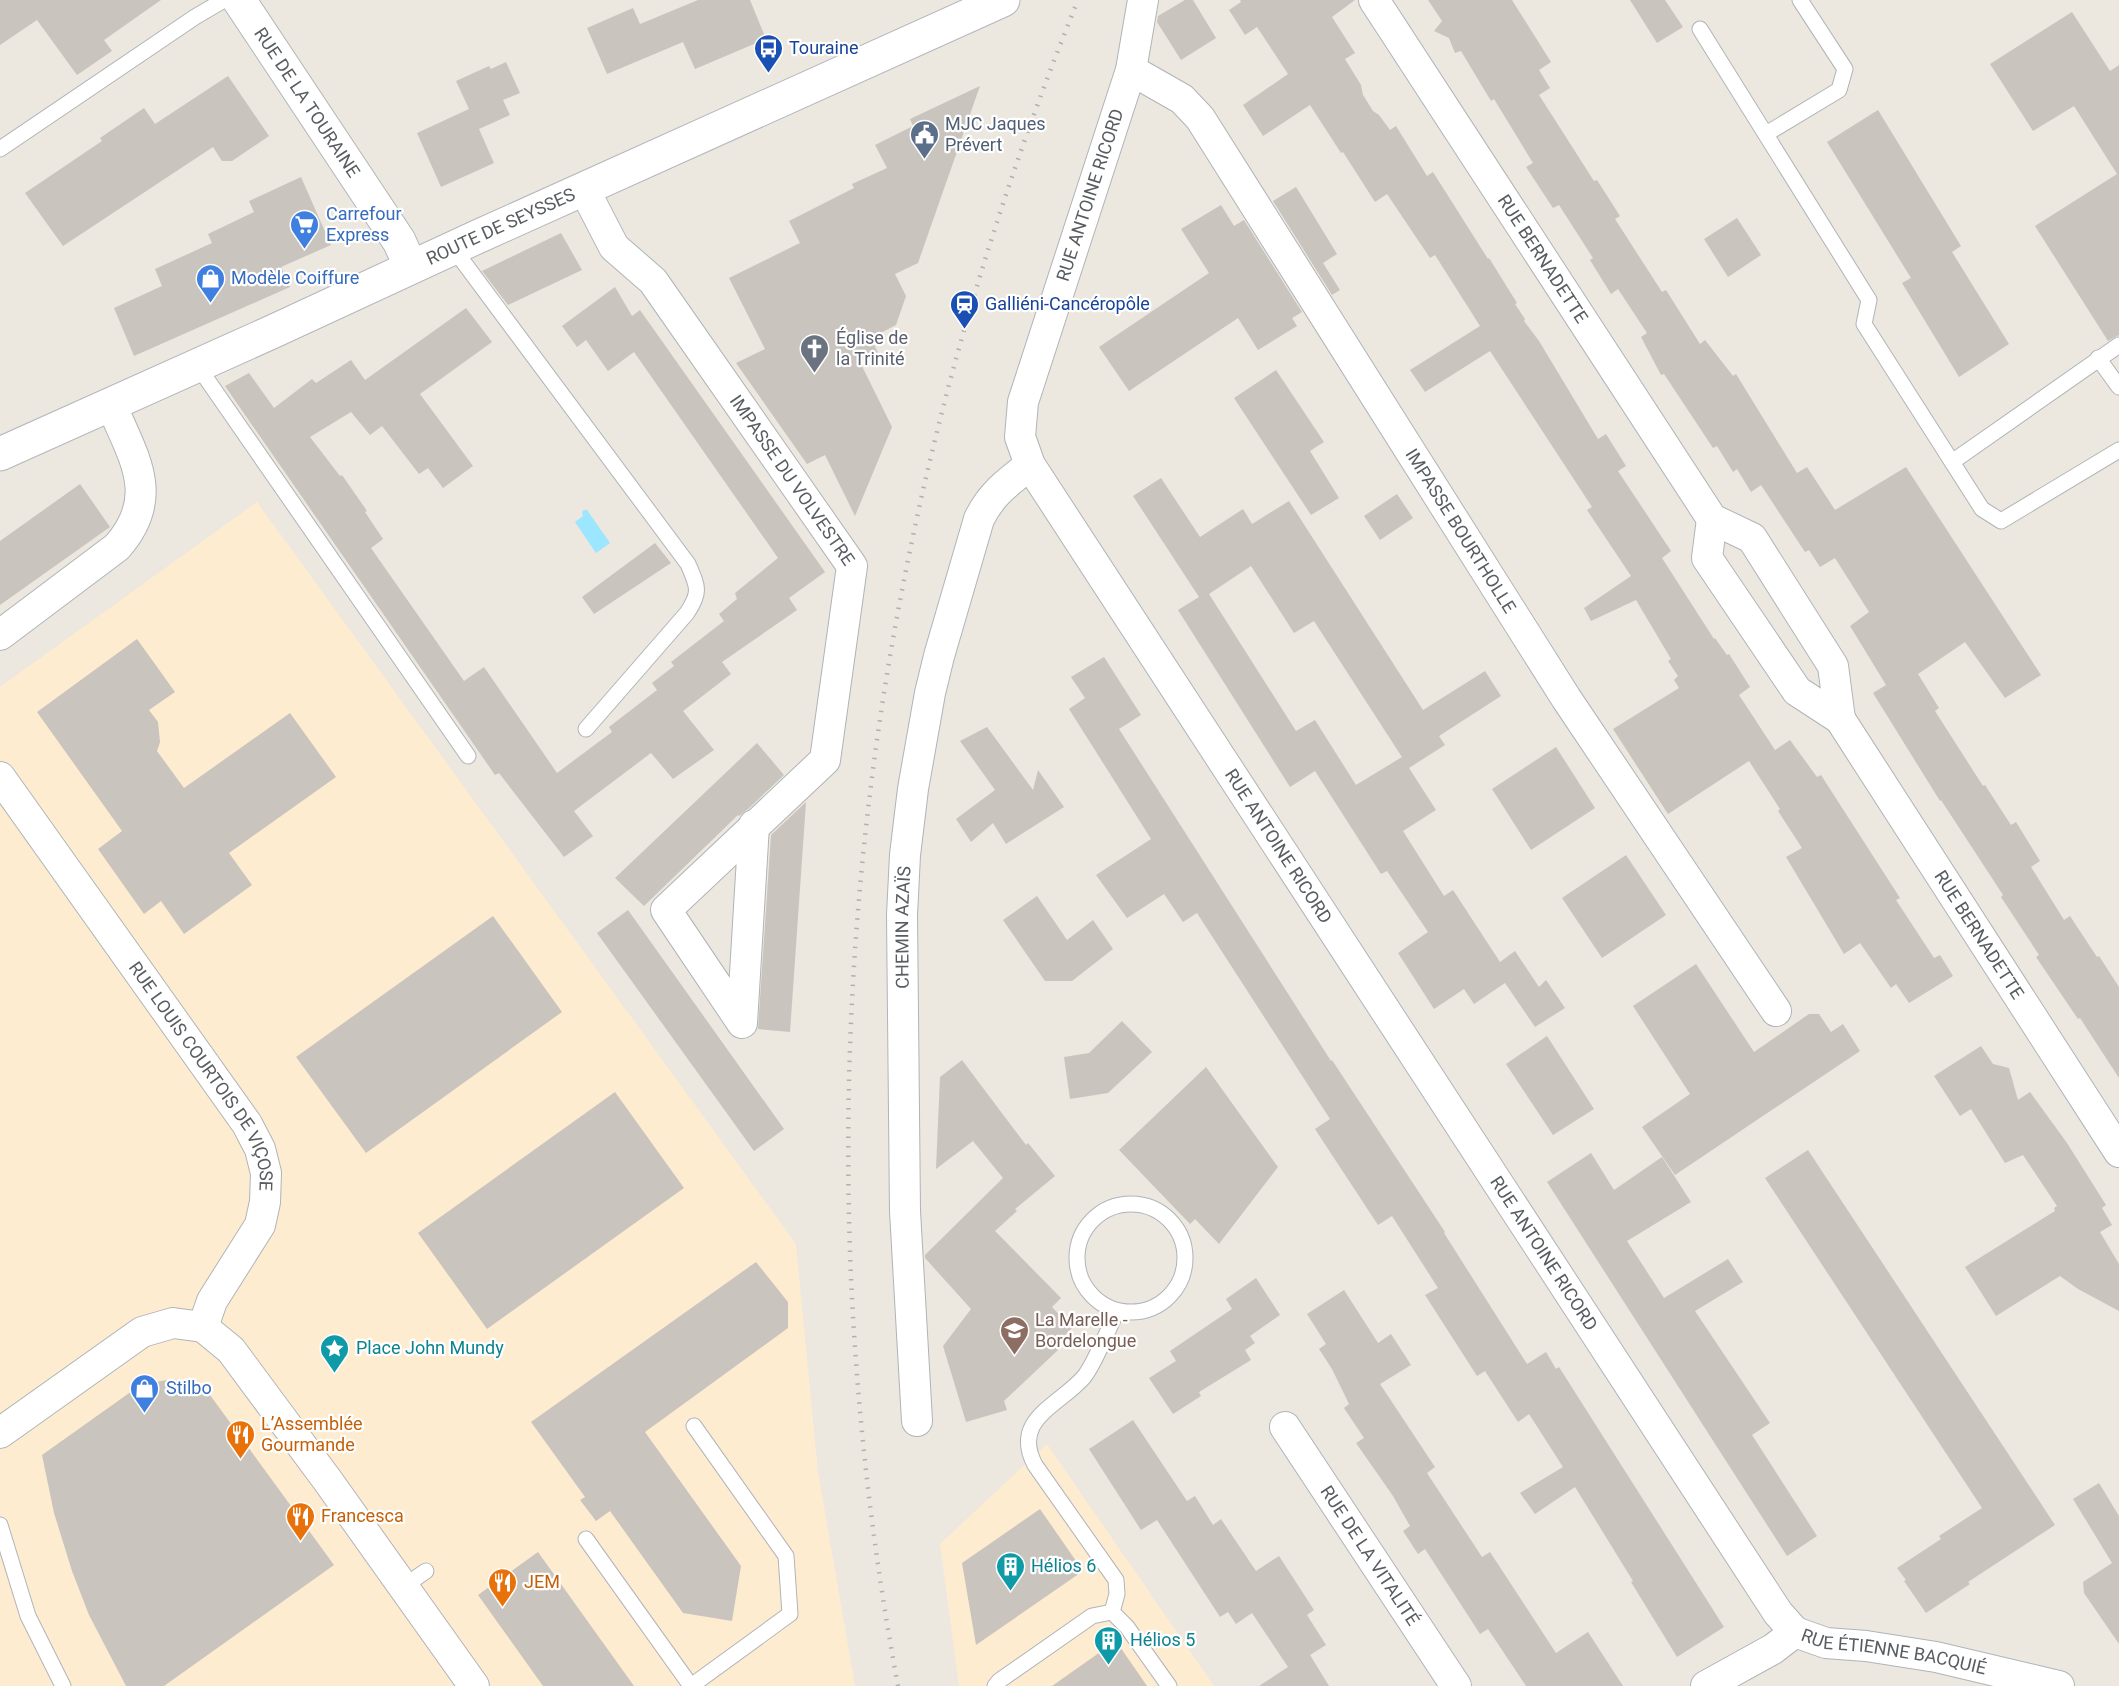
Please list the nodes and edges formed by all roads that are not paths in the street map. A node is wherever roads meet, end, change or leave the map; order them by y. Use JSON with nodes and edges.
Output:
{"nodes":[{"id":1,"x":224,"y":0,"type":"edge"},
{"id":2,"x":239,"y":0,"type":"edge"},
{"id":3,"x":1004,"y":0,"type":"edge"},
{"id":4,"x":1143,"y":0,"type":"edge"},
{"id":5,"x":1374,"y":0,"type":"edge"},
{"id":6,"x":1800,"y":0,"type":"edge"},
{"id":7,"x":1700,"y":29,"type":"dead end"},
{"id":8,"x":1131,"y":70,"type":"junction"},
{"id":9,"x":1766,"y":134,"type":"junction"},
{"id":10,"x":0,"y":149,"type":"edge"},
{"id":11,"x":584,"y":189,"type":"junction"},
{"id":12,"x":453,"y":248,"type":"junction"},
{"id":13,"x":411,"y":267,"type":"junction"},
{"id":14,"x":2119,"y":345,"type":"edge"},
{"id":15,"x":2098,"y":358,"type":"junction"},
{"id":16,"x":196,"y":365,"type":"junction"},
{"id":17,"x":2119,"y":387,"type":"edge"},
{"id":18,"x":111,"y":404,"type":"junction"},
{"id":19,"x":2119,"y":450,"type":"edge"},
{"id":20,"x":0,"y":454,"type":"edge"},
{"id":21,"x":1952,"y":462,"type":"junction"},
{"id":22,"x":1030,"y":465,"type":"junction"},
{"id":23,"x":1712,"y":519,"type":"junction"},
{"id":24,"x":0,"y":635,"type":"edge"},
{"id":25,"x":1840,"y":718,"type":"junction"},
{"id":26,"x":586,"y":729,"type":"dead end"},
{"id":27,"x":468,"y":756,"type":"dead end"},
{"id":28,"x":0,"y":777,"type":"edge"},
{"id":29,"x":754,"y":825,"type":"junction"},
{"id":30,"x":1776,"y":1011,"type":"dead end"},
{"id":31,"x":2119,"y":1152,"type":"edge"},
{"id":32,"x":1117,"y":1311,"type":"junction"},
{"id":33,"x":202,"y":1327,"type":"junction"},
{"id":34,"x":917,"y":1421,"type":"dead end"},
{"id":35,"x":694,"y":1426,"type":"dead end"},
{"id":36,"x":1285,"y":1427,"type":"dead end"},
{"id":37,"x":0,"y":1433,"type":"edge"},
{"id":38,"x":0,"y":1525,"type":"edge"},
{"id":39,"x":586,"y":1539,"type":"dead end"},
{"id":40,"x":1112,"y":1612,"type":"junction"},
{"id":41,"x":1795,"y":1632,"type":"junction"},
{"id":42,"x":63,"y":1686,"type":"edge"},
{"id":43,"x":474,"y":1686,"type":"edge"},
{"id":44,"x":691,"y":1686,"type":"edge"},
{"id":45,"x":995,"y":1686,"type":"edge"},
{"id":46,"x":1169,"y":1686,"type":"edge"},
{"id":47,"x":1456,"y":1686,"type":"edge"},
{"id":48,"x":1706,"y":1686,"type":"edge"},
{"id":49,"x":2059,"y":1686,"type":"edge"}],
"edges":[{"from":1,"to":10,"type":"lane"},
{"from":2,"to":13,"type":"main road","name":"RUE DE LA TOURAINE"},
{"from":3,"to":11,"type":"main road","name":"ROUTE DE SEYSSES"},
{"from":4,"to":8,"type":"street","name":"RUE ANTOINE RICORD"},
{"from":5,"to":23,"type":"street","name":"RUE BERNADETTE"},
{"from":6,"to":9,"type":"lane"},
{"from":7,"to":9,"type":"lane"},
{"from":8,"to":22,"type":"street","name":"RUE ANTOINE RICORD"},
{"from":8,"to":30,"type":"street","name":"IMPASSE BOURTHOLLE"},
{"from":9,"to":21,"type":"lane"},
{"from":11,"to":12,"type":"main road","name":"ROUTE DE SEYSSES"},
{"from":11,"to":29,"type":"street","name":"IMPASSE DU VOLVESTRE"},
{"from":12,"to":13,"type":"main road","name":"ROUTE DE SEYSSES"},
{"from":12,"to":26,"type":"lane"},
{"from":13,"to":16,"type":"main road","name":"ROUTE DE SEYSSES"},
{"from":14,"to":15,"type":"lane"},
{"from":15,"to":17,"type":"lane"},
{"from":15,"to":21,"type":"lane"},
{"from":16,"to":18,"type":"main road","name":"ROUTE DE SEYSSES"},
{"from":16,"to":27,"type":"lane"},
{"from":18,"to":20,"type":"main road","name":"ROUTE DE SEYSSES"},
{"from":18,"to":24,"type":"street"},
{"from":19,"to":21,"type":"lane"},
{"from":22,"to":34,"type":"street","name":"CHEMIN AZAÏS"},
{"from":22,"to":41,"type":"street","name":"RUE ANTOINE RICORD"},
{"from":23,"to":25,"type":"street","name":"RUE BERNADETTE"},
{"from":23,"to":25,"type":"street","name":"RUE BERNADETTE"},
{"from":25,"to":31,"type":"street","name":"RUE BERNADETTE"},
{"from":28,"to":33,"type":"street","name":"RUE LOUIS COURTOIS DE VIÇOSE"},
{"from":29,"to":29,"type":"street","name":"IMPASSE DU VOLVESTRE"},
{"from":32,"to":32,"type":"lane"},
{"from":32,"to":40,"type":"lane"},
{"from":33,"to":37,"type":"street"},
{"from":33,"to":43,"type":"street"},
{"from":35,"to":44,"type":"lane"},
{"from":36,"to":47,"type":"street","name":"RUE DE LA VITALITÉ"},
{"from":38,"to":42,"type":"lane"},
{"from":39,"to":44,"type":"lane"},
{"from":40,"to":45,"type":"lane"},
{"from":40,"to":46,"type":"lane"},
{"from":41,"to":48,"type":"street","name":"RUE ÉTIENNE BACQUIÉ"},
{"from":41,"to":49,"type":"street","name":"RUE ÉTIENNE BACQUIÉ"}]}
